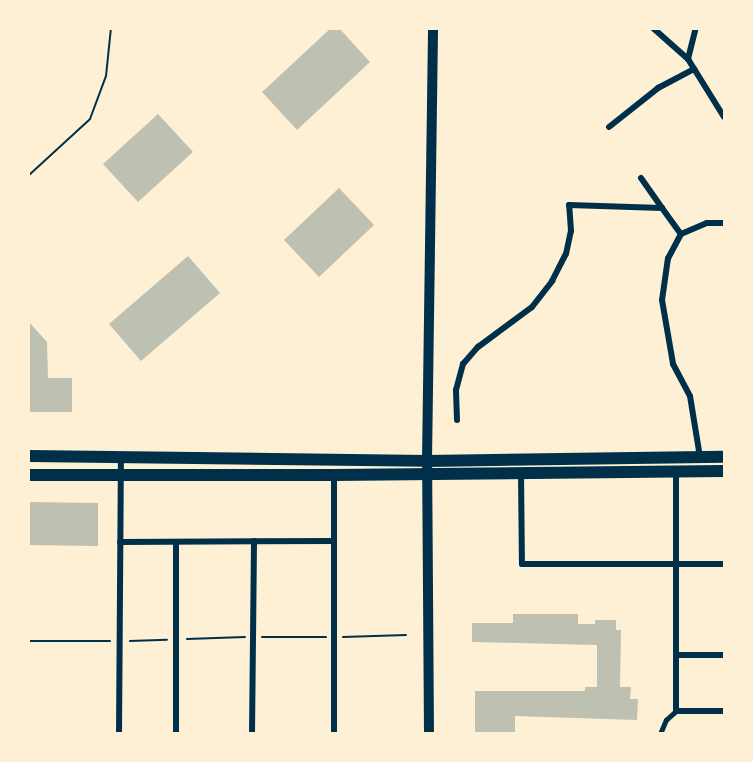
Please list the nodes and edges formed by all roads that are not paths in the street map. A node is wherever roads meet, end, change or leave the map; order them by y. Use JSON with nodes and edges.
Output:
{"nodes":[{"id":1,"x":433,"y":28,"type":"edge"},
{"id":2,"x":653,"y":28,"type":"edge"},
{"id":3,"x":696,"y":28,"type":"edge"},
{"id":4,"x":688,"y":59,"type":"junction"},
{"id":5,"x":694,"y":69,"type":"junction"},
{"id":6,"x":724,"y":117,"type":"edge"},
{"id":7,"x":609,"y":127,"type":"dead end"},
{"id":8,"x":641,"y":178,"type":"dead end"},
{"id":9,"x":662,"y":208,"type":"junction"},
{"id":10,"x":724,"y":224,"type":"edge"},
{"id":11,"x":681,"y":234,"type":"junction"},
{"id":12,"x":457,"y":420,"type":"dead end"},
{"id":13,"x":28,"y":456,"type":"edge"},
{"id":14,"x":700,"y":457,"type":"junction"},
{"id":15,"x":724,"y":457,"type":"edge"},
{"id":16,"x":121,"y":458,"type":"junction"},
{"id":17,"x":427,"y":461,"type":"junction"},
{"id":18,"x":676,"y":471,"type":"junction"},
{"id":19,"x":724,"y":471,"type":"edge"},
{"id":20,"x":521,"y":473,"type":"junction"},
{"id":21,"x":427,"y":474,"type":"junction"},
{"id":22,"x":28,"y":475,"type":"edge"},
{"id":23,"x":121,"y":475,"type":"junction"},
{"id":24,"x":334,"y":476,"type":"junction"},
{"id":25,"x":254,"y":541,"type":"junction"},
{"id":26,"x":334,"y":541,"type":"junction"},
{"id":27,"x":120,"y":542,"type":"junction"},
{"id":28,"x":176,"y":542,"type":"junction"},
{"id":29,"x":676,"y":564,"type":"junction"},
{"id":30,"x":724,"y":564,"type":"edge"},
{"id":31,"x":724,"y":655,"type":"edge"},
{"id":32,"x":676,"y":656,"type":"junction"},
{"id":33,"x":676,"y":711,"type":"junction"},
{"id":34,"x":724,"y":711,"type":"edge"},
{"id":35,"x":119,"y":734,"type":"edge"},
{"id":36,"x":176,"y":734,"type":"edge"},
{"id":37,"x":252,"y":734,"type":"edge"},
{"id":38,"x":334,"y":734,"type":"edge"},
{"id":39,"x":429,"y":734,"type":"edge"},
{"id":40,"x":660,"y":734,"type":"edge"}],
"edges":[{"from":1,"to":17,"type":"street"},
{"from":2,"to":4,"type":"street"},
{"from":3,"to":4,"type":"street"},
{"from":4,"to":5,"type":"street"},
{"from":5,"to":6,"type":"street"},
{"from":5,"to":7,"type":"street"},
{"from":8,"to":9,"type":"street"},
{"from":9,"to":11,"type":"street"},
{"from":9,"to":12,"type":"street"},
{"from":10,"to":11,"type":"street"},
{"from":11,"to":14,"type":"street"},
{"from":13,"to":16,"type":"main road"},
{"from":14,"to":15,"type":"main road"},
{"from":14,"to":17,"type":"main road"},
{"from":16,"to":17,"type":"main road"},
{"from":16,"to":23,"type":"street"},
{"from":17,"to":21,"type":"street"},
{"from":18,"to":19,"type":"main road"},
{"from":18,"to":20,"type":"main road"},
{"from":18,"to":29,"type":"street"},
{"from":20,"to":21,"type":"main road"},
{"from":20,"to":29,"type":"street"},
{"from":21,"to":24,"type":"main road"},
{"from":21,"to":39,"type":"street"},
{"from":22,"to":23,"type":"main road"},
{"from":23,"to":24,"type":"main road"},
{"from":23,"to":27,"type":"street"},
{"from":24,"to":26,"type":"street"},
{"from":25,"to":26,"type":"street"},
{"from":25,"to":28,"type":"street"},
{"from":25,"to":37,"type":"street"},
{"from":26,"to":38,"type":"street"},
{"from":27,"to":28,"type":"street"},
{"from":27,"to":35,"type":"street"},
{"from":28,"to":36,"type":"street"},
{"from":29,"to":30,"type":"street"},
{"from":29,"to":32,"type":"street"},
{"from":31,"to":32,"type":"street"},
{"from":32,"to":33,"type":"street"},
{"from":33,"to":34,"type":"street"},
{"from":33,"to":40,"type":"lane"}]}
